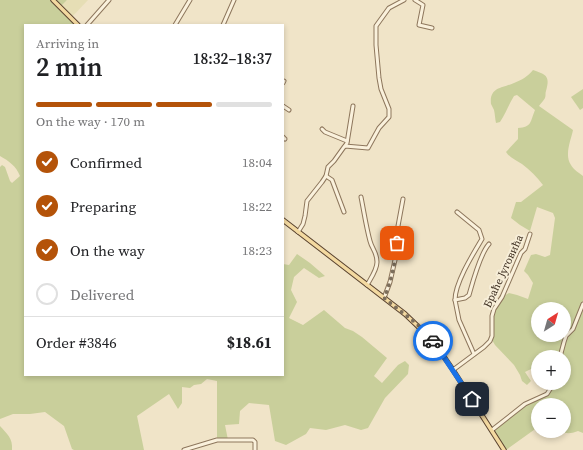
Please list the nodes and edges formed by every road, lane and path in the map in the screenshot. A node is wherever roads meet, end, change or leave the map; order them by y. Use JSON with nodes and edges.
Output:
{"nodes":[{"id":1,"x":53,"y":0,"type":"edge"},
{"id":2,"x":109,"y":0,"type":"edge"},
{"id":3,"x":190,"y":0,"type":"edge"},
{"id":4,"x":234,"y":0,"type":"edge"},
{"id":5,"x":404,"y":0,"type":"edge"},
{"id":6,"x":416,"y":0,"type":"edge"},
{"id":7,"x":77,"y":24,"type":"edge"},
{"id":8,"x":88,"y":24,"type":"edge"},
{"id":9,"x":176,"y":24,"type":"edge"},
{"id":10,"x":224,"y":24,"type":"edge"},
{"id":11,"x":432,"y":28,"type":"dead end"},
{"id":12,"x":353,"y":106,"type":"dead end"},
{"id":13,"x":284,"y":107,"type":"edge"},
{"id":14,"x":289,"y":110,"type":"dead end"},
{"id":15,"x":322,"y":129,"type":"dead end"},
{"id":16,"x":347,"y":141,"type":"junction"},
{"id":17,"x":345,"y":146,"type":"junction"},
{"id":18,"x":326,"y":176,"type":"junction"},
{"id":19,"x":361,"y":197,"type":"dead end"},
{"id":20,"x":402,"y":199,"type":"dead end"},
{"id":21,"x":344,"y":212,"type":"dead end"},
{"id":22,"x":457,"y":212,"type":"dead end"},
{"id":23,"x":284,"y":221,"type":"edge"},
{"id":24,"x":298,"y":232,"type":"junction"},
{"id":25,"x":530,"y":234,"type":"dead end"},
{"id":26,"x":489,"y":244,"type":"dead end"},
{"id":27,"x":368,"y":285,"type":"junction"},
{"id":28,"x":384,"y":298,"type":"junction"},
{"id":29,"x":455,"y":300,"type":"junction"},
{"id":30,"x":583,"y":304,"type":"edge"},
{"id":31,"x":562,"y":350,"type":"edge"},
{"id":32,"x":474,"y":354,"type":"junction"},
{"id":33,"x":453,"y":370,"type":"junction"},
{"id":34,"x":550,"y":390,"type":"edge"},
{"id":35,"x":492,"y":430,"type":"junction"},
{"id":36,"x":184,"y":450,"type":"edge"},
{"id":37,"x":255,"y":450,"type":"edge"},
{"id":38,"x":504,"y":450,"type":"edge"}],
"edges":[{"from":1,"to":7,"type":"main road"},
{"from":2,"to":8,"type":"street"},
{"from":3,"to":9,"type":"street"},
{"from":4,"to":10,"type":"street"},
{"from":5,"to":17,"type":"street"},
{"from":6,"to":11,"type":"street"},
{"from":12,"to":16,"type":"street"},
{"from":13,"to":14,"type":"street"},
{"from":15,"to":16,"type":"street"},
{"from":16,"to":17,"type":"street"},
{"from":17,"to":18,"type":"street"},
{"from":18,"to":21,"type":"street"},
{"from":18,"to":24,"type":"street"},
{"from":19,"to":27,"type":"street"},
{"from":20,"to":28,"type":"street"},
{"from":22,"to":29,"type":"street"},
{"from":23,"to":24,"type":"main road"},
{"from":24,"to":27,"type":"main road"},
{"from":25,"to":32,"type":"street","name":"Браће Југовића"},
{"from":26,"to":29,"type":"street"},
{"from":27,"to":28,"type":"main road"},
{"from":28,"to":33,"type":"main road"},
{"from":29,"to":32,"type":"street"},
{"from":30,"to":31,"type":"street"},
{"from":32,"to":33,"type":"street","name":"Браће Југовића"},
{"from":33,"to":35,"type":"main road"},
{"from":34,"to":35,"type":"street"},
{"from":35,"to":38,"type":"main road"},
{"from":36,"to":37,"type":"street"}]}
